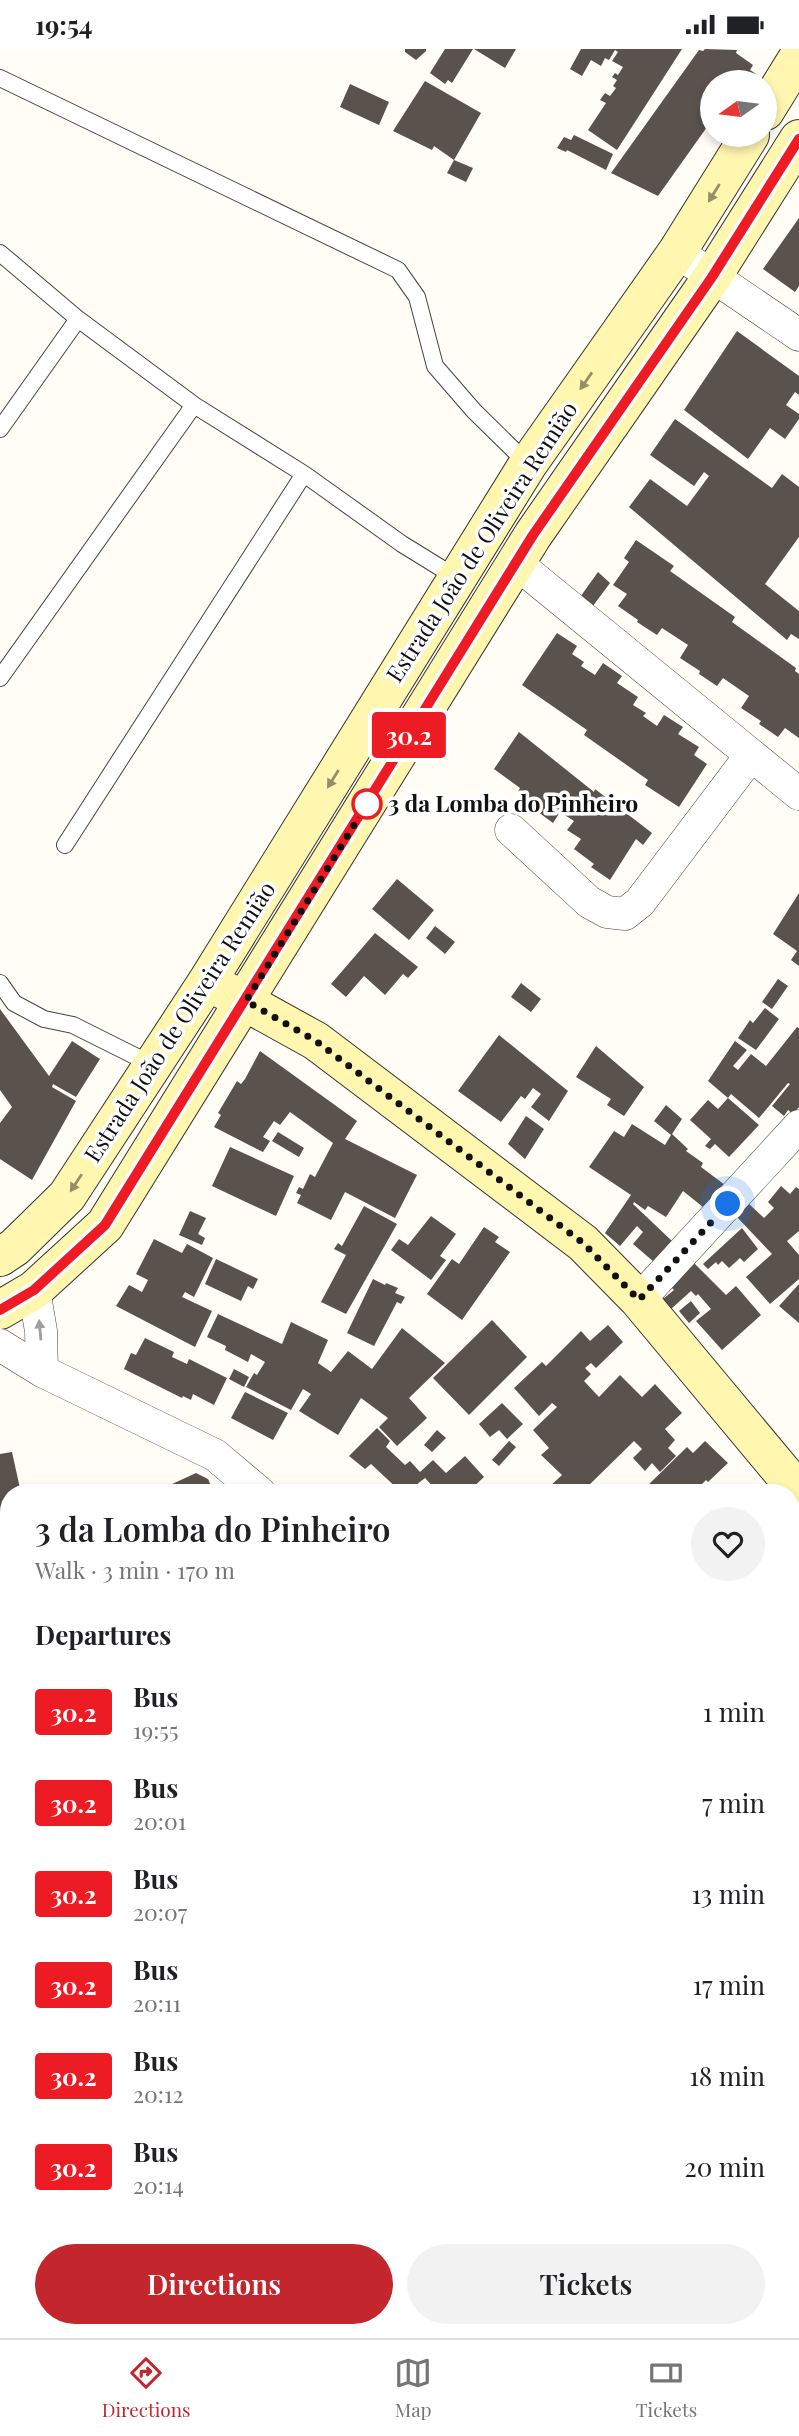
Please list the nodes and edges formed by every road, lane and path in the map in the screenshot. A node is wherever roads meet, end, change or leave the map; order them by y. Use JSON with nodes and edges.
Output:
{"nodes":[{"id":1,"x":799,"y":56,"type":"edge"},
{"id":2,"x":0,"y":78,"type":"edge"},
{"id":3,"x":777,"y":92,"type":"edge"},
{"id":4,"x":799,"y":139,"type":"edge"},
{"id":5,"x":743,"y":147,"type":"edge"},
{"id":6,"x":677,"y":252,"type":"junction"},
{"id":7,"x":0,"y":253,"type":"edge"},
{"id":8,"x":712,"y":277,"type":"junction"},
{"id":9,"x":78,"y":319,"type":"junction"},
{"id":10,"x":799,"y":335,"type":"edge"},
{"id":11,"x":194,"y":405,"type":"junction"},
{"id":12,"x":0,"y":429,"type":"edge"},
{"id":13,"x":528,"y":464,"type":"junction"},
{"id":14,"x":304,"y":474,"type":"junction"},
{"id":15,"x":516,"y":563,"type":"junction"},
{"id":16,"x":457,"y":579,"type":"junction"},
{"id":17,"x":0,"y":678,"type":"edge"},
{"id":18,"x":751,"y":755,"type":"junction"},
{"id":19,"x":799,"y":794,"type":"edge"},
{"id":20,"x":511,"y":830,"type":"dead end"},
{"id":21,"x":65,"y":845,"type":"dead end"},
{"id":22,"x":207,"y":982,"type":"junction"},
{"id":23,"x":0,"y":983,"type":"edge"},
{"id":24,"x":246,"y":1001,"type":"junction"},
{"id":25,"x":153,"y":1065,"type":"junction"},
{"id":26,"x":799,"y":1126,"type":"edge"},
{"id":27,"x":0,"y":1258,"type":"edge"},
{"id":28,"x":34,"y":1290,"type":"junction"},
{"id":29,"x":639,"y":1300,"type":"junction"},
{"id":30,"x":0,"y":1310,"type":"edge"},
{"id":31,"x":0,"y":1345,"type":"edge"},
{"id":32,"x":42,"y":1371,"type":"junction"},
{"id":33,"x":249,"y":1484,"type":"edge"},
{"id":34,"x":792,"y":1484,"type":"edge"}],
"edges":[{"from":1,"to":3,"type":"main road"},
{"from":2,"to":13,"type":"lane"},
{"from":4,"to":8,"type":"main road","name":"Estrada João de Oliveira Remião"},
{"from":5,"to":6,"type":"main road","name":"Estrada João de Oliveira Remião","one_way":true},
{"from":6,"to":8,"type":"street"},
{"from":6,"to":13,"type":"main road","name":"Estrada João de Oliveira Remião","one_way":true},
{"from":7,"to":9,"type":"lane"},
{"from":8,"to":10,"type":"street"},
{"from":8,"to":15,"type":"main road","name":"Estrada João de Oliveira Remião"},
{"from":9,"to":11,"type":"lane"},
{"from":9,"to":12,"type":"lane"},
{"from":11,"to":14,"type":"lane"},
{"from":11,"to":17,"type":"lane"},
{"from":13,"to":16,"type":"main road","name":"Estrada João de Oliveira Remião"},
{"from":14,"to":16,"type":"lane"},
{"from":14,"to":21,"type":"lane"},
{"from":15,"to":18,"type":"street"},
{"from":15,"to":24,"type":"main road","name":"Estrada João de Oliveira Remião"},
{"from":16,"to":22,"type":"main road","name":"Estrada João de Oliveira Remião","one_way":true},
{"from":18,"to":19,"type":"street"},
{"from":18,"to":20,"type":"street"},
{"from":22,"to":24,"type":"main road"},
{"from":22,"to":25,"type":"main road","name":"Estrada João de Oliveira Remião"},
{"from":23,"to":25,"type":"lane"},
{"from":24,"to":28,"type":"main road","name":"Estrada João de Oliveira Remião"},
{"from":24,"to":29,"type":"main road"},
{"from":25,"to":27,"type":"main road","name":"Estrada João de Oliveira Remião","one_way":true},
{"from":26,"to":29,"type":"street"},
{"from":28,"to":30,"type":"main road","name":"Estrada João de Oliveira Remião"},
{"from":32,"to":28,"type":"street","one_way":true},
{"from":29,"to":34,"type":"main road"},
{"from":31,"to":32,"type":"street"},
{"from":32,"to":33,"type":"street"}]}
